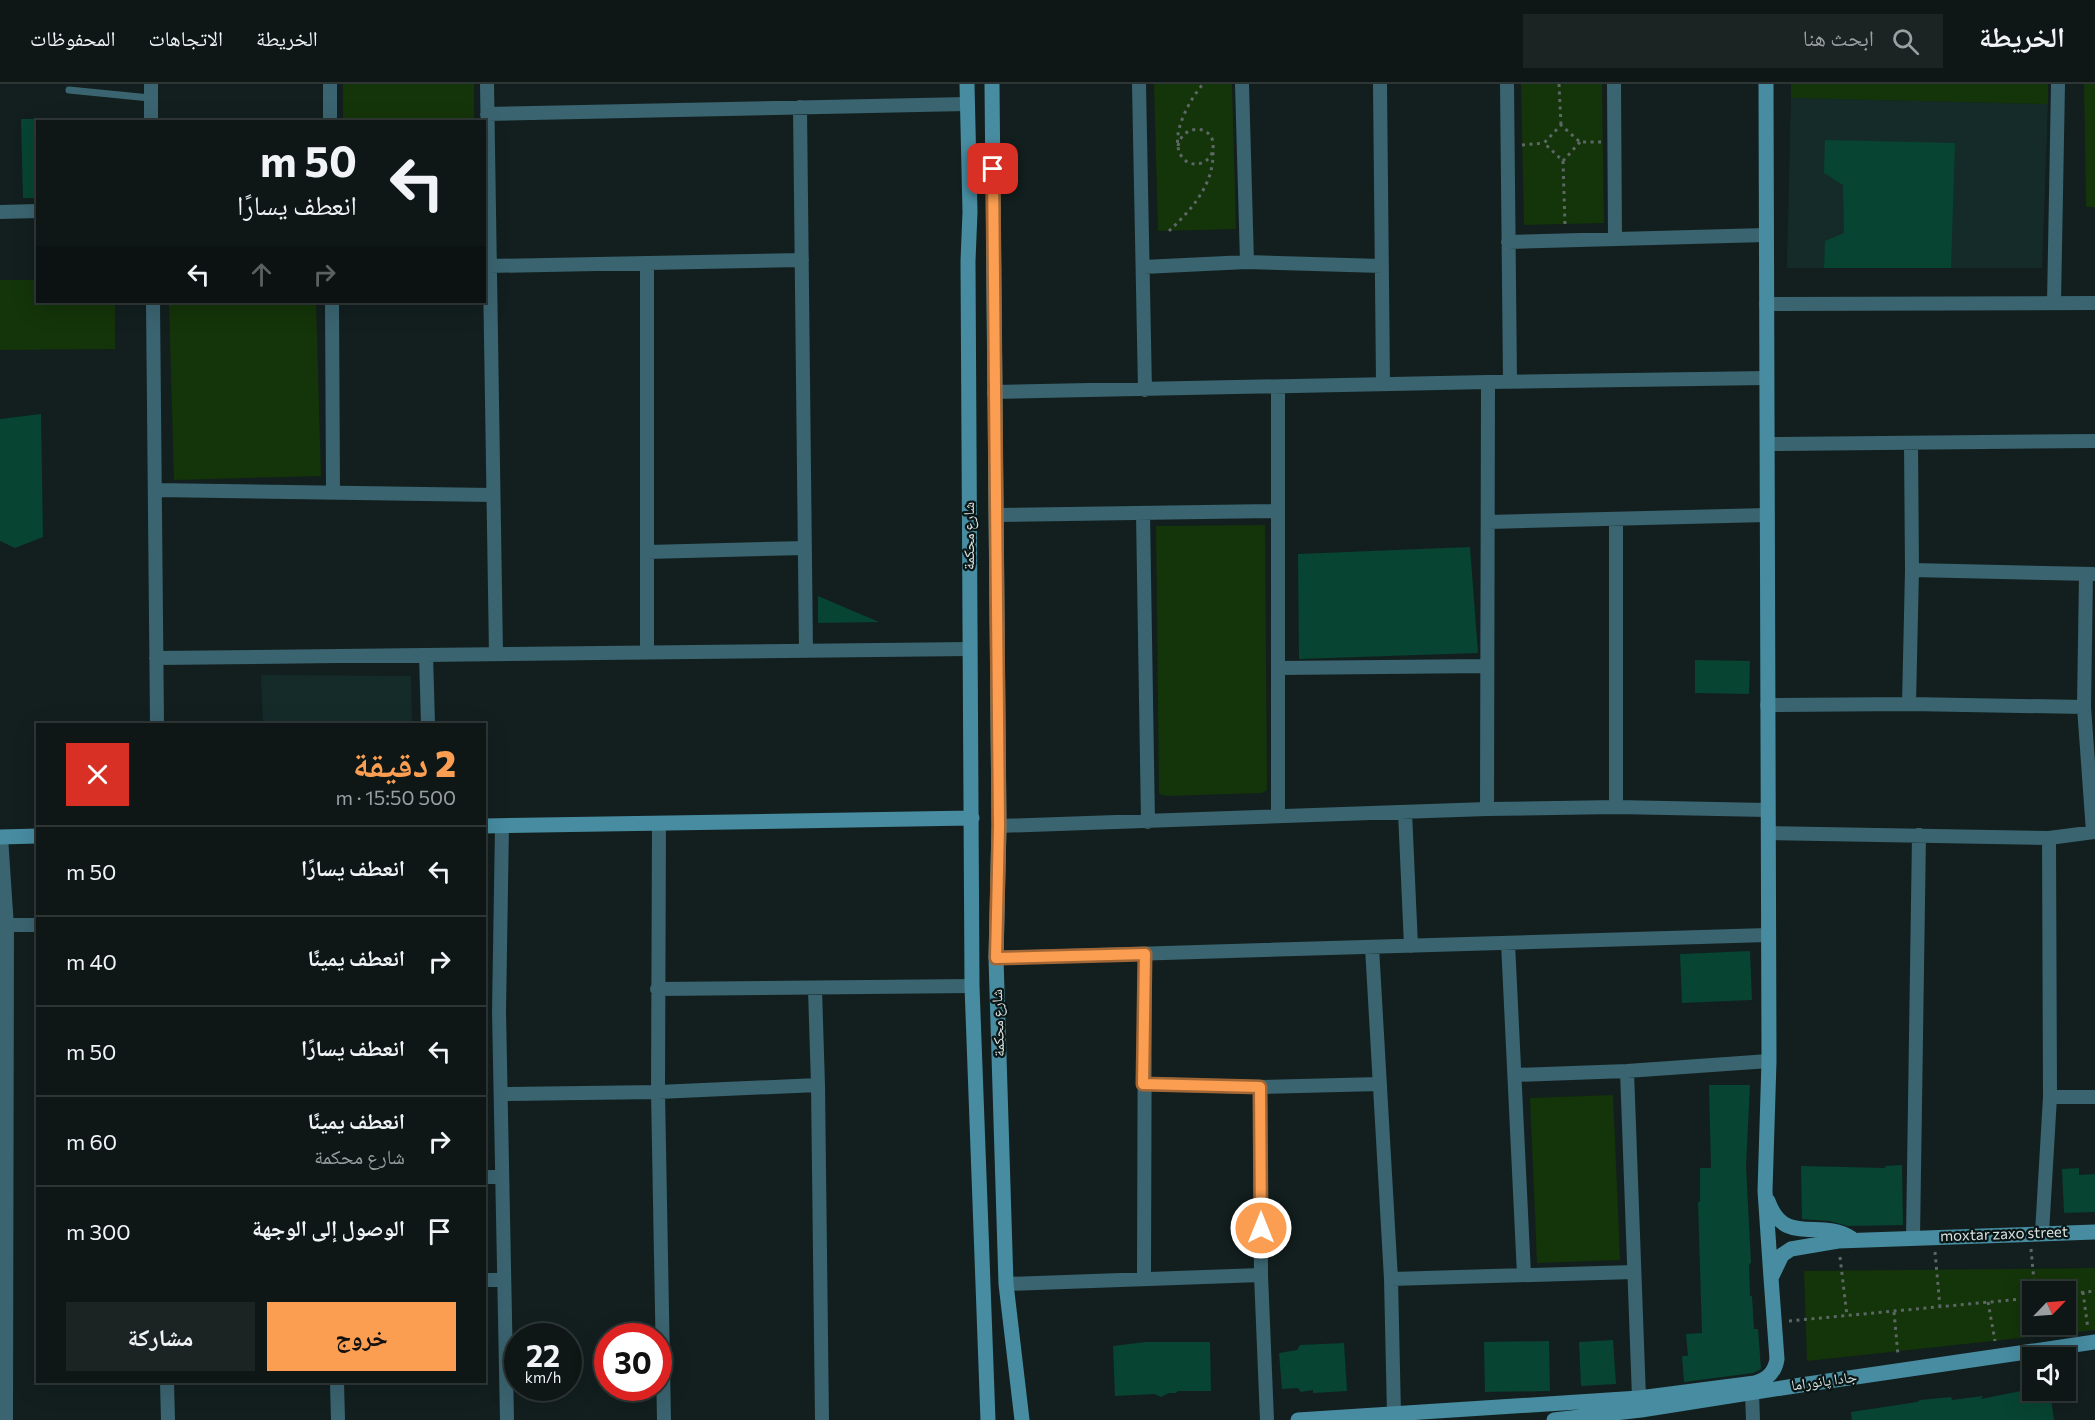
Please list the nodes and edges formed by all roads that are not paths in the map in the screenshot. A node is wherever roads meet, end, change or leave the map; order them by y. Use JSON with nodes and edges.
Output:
{"nodes":[{"id":1,"x":330,"y":84,"type":"edge"},
{"id":2,"x":486,"y":84,"type":"edge"},
{"id":3,"x":967,"y":84,"type":"edge"},
{"id":4,"x":992,"y":84,"type":"edge"},
{"id":5,"x":1139,"y":84,"type":"edge"},
{"id":6,"x":1242,"y":84,"type":"edge"},
{"id":7,"x":1380,"y":84,"type":"edge"},
{"id":8,"x":1507,"y":84,"type":"edge"},
{"id":9,"x":1614,"y":84,"type":"edge"},
{"id":10,"x":1766,"y":84,"type":"edge"},
{"id":11,"x":2058,"y":84,"type":"edge"},
{"id":12,"x":69,"y":90,"type":"dead end"},
{"id":13,"x":151,"y":91,"type":"edge"},
{"id":14,"x":967,"y":104,"type":"junction"},
{"id":15,"x":800,"y":107,"type":"junction"},
{"id":16,"x":487,"y":114,"type":"junction"},
{"id":17,"x":151,"y":120,"type":"edge"},
{"id":18,"x":330,"y":120,"type":"edge"},
{"id":19,"x":486,"y":183,"type":"edge"},
{"id":20,"x":36,"y":211,"type":"edge"},
{"id":21,"x":0,"y":212,"type":"edge"},
{"id":22,"x":970,"y":212,"type":"junction"},
{"id":23,"x":994,"y":212,"type":"junction"},
{"id":24,"x":1766,"y":234,"type":"junction"},
{"id":25,"x":1615,"y":238,"type":"junction"},
{"id":26,"x":1508,"y":242,"type":"junction"},
{"id":27,"x":994,"y":258,"type":"junction"},
{"id":28,"x":802,"y":260,"type":"junction"},
{"id":29,"x":968,"y":261,"type":"junction"},
{"id":30,"x":1247,"y":262,"type":"junction"},
{"id":31,"x":647,"y":263,"type":"junction"},
{"id":32,"x":489,"y":266,"type":"junction"},
{"id":33,"x":1382,"y":266,"type":"junction"},
{"id":34,"x":1143,"y":267,"type":"junction"},
{"id":35,"x":153,"y":303,"type":"edge"},
{"id":36,"x":332,"y":303,"type":"edge"},
{"id":37,"x":2054,"y":303,"type":"junction"},
{"id":38,"x":2095,"y":303,"type":"edge"},
{"id":39,"x":1766,"y":304,"type":"junction"},
{"id":40,"x":1767,"y":378,"type":"junction"},
{"id":41,"x":1510,"y":381,"type":"junction"},
{"id":42,"x":1488,"y":382,"type":"junction"},
{"id":43,"x":1383,"y":384,"type":"junction"},
{"id":44,"x":1278,"y":387,"type":"junction"},
{"id":45,"x":1145,"y":390,"type":"junction"},
{"id":46,"x":994,"y":392,"type":"junction"},
{"id":47,"x":2095,"y":441,"type":"edge"},
{"id":48,"x":1911,"y":443,"type":"junction"},
{"id":49,"x":1767,"y":444,"type":"junction"},
{"id":50,"x":155,"y":490,"type":"junction"},
{"id":51,"x":333,"y":492,"type":"junction"},
{"id":52,"x":493,"y":495,"type":"junction"},
{"id":53,"x":1278,"y":511,"type":"junction"},
{"id":54,"x":1143,"y":513,"type":"junction"},
{"id":55,"x":996,"y":515,"type":"junction"},
{"id":56,"x":1767,"y":516,"type":"junction"},
{"id":57,"x":1616,"y":520,"type":"junction"},
{"id":58,"x":1488,"y":522,"type":"junction"},
{"id":59,"x":805,"y":548,"type":"junction"},
{"id":60,"x":647,"y":552,"type":"junction"},
{"id":61,"x":1912,"y":570,"type":"junction"},
{"id":62,"x":2090,"y":574,"type":"edge"},
{"id":63,"x":970,"y":649,"type":"junction"},
{"id":64,"x":806,"y":651,"type":"junction"},
{"id":65,"x":647,"y":652,"type":"junction"},
{"id":66,"x":496,"y":654,"type":"junction"},
{"id":67,"x":426,"y":655,"type":"junction"},
{"id":68,"x":156,"y":658,"type":"junction"},
{"id":69,"x":1488,"y":666,"type":"junction"},
{"id":70,"x":1278,"y":668,"type":"junction"},
{"id":71,"x":1909,"y":704,"type":"junction"},
{"id":72,"x":1767,"y":705,"type":"junction"},
{"id":73,"x":2084,"y":707,"type":"junction"},
{"id":74,"x":157,"y":723,"type":"edge"},
{"id":75,"x":428,"y":723,"type":"edge"},
{"id":76,"x":1616,"y":807,"type":"junction"},
{"id":77,"x":1487,"y":810,"type":"junction"},
{"id":78,"x":1767,"y":810,"type":"junction"},
{"id":79,"x":1405,"y":812,"type":"junction"},
{"id":80,"x":1278,"y":816,"type":"junction"},
{"id":81,"x":972,"y":818,"type":"junction"},
{"id":82,"x":1148,"y":822,"type":"junction"},
{"id":83,"x":659,"y":823,"type":"junction"},
{"id":84,"x":486,"y":826,"type":"edge"},
{"id":85,"x":502,"y":826,"type":"junction"},
{"id":86,"x":999,"y":826,"type":"junction"},
{"id":87,"x":2094,"y":832,"type":"edge"},
{"id":88,"x":1767,"y":833,"type":"junction"},
{"id":89,"x":1919,"y":835,"type":"junction"},
{"id":90,"x":36,"y":836,"type":"edge"},
{"id":91,"x":1,"y":837,"type":"edge"},
{"id":92,"x":2049,"y":838,"type":"junction"},
{"id":93,"x":4,"y":926,"type":"edge"},
{"id":94,"x":36,"y":926,"type":"edge"},
{"id":95,"x":1768,"y":935,"type":"junction"},
{"id":96,"x":1508,"y":943,"type":"junction"},
{"id":97,"x":1411,"y":946,"type":"junction"},
{"id":98,"x":1372,"y":947,"type":"junction"},
{"id":99,"x":1145,"y":954,"type":"junction"},
{"id":100,"x":996,"y":958,"type":"junction"},
{"id":101,"x":972,"y":986,"type":"junction"},
{"id":102,"x":657,"y":989,"type":"junction"},
{"id":103,"x":815,"y":989,"type":"junction"},
{"id":104,"x":486,"y":1011,"type":"edge"},
{"id":105,"x":499,"y":1011,"type":"junction"},
{"id":106,"x":1769,"y":1061,"type":"junction"},
{"id":107,"x":1627,"y":1071,"type":"junction"},
{"id":108,"x":1515,"y":1075,"type":"junction"},
{"id":109,"x":1143,"y":1084,"type":"junction"},
{"id":110,"x":1380,"y":1084,"type":"junction"},
{"id":111,"x":818,"y":1085,"type":"junction"},
{"id":112,"x":1260,"y":1087,"type":"junction"},
{"id":113,"x":658,"y":1092,"type":"junction"},
{"id":114,"x":501,"y":1094,"type":"junction"},
{"id":115,"x":2049,"y":1097,"type":"junction"},
{"id":116,"x":2095,"y":1097,"type":"edge"},
{"id":117,"x":486,"y":1177,"type":"edge"},
{"id":118,"x":502,"y":1177,"type":"junction"},
{"id":119,"x":1765,"y":1191,"type":"junction"},
{"id":120,"x":2095,"y":1232,"type":"edge"},
{"id":121,"x":2036,"y":1234,"type":"junction"},
{"id":122,"x":1913,"y":1238,"type":"junction"},
{"id":123,"x":1846,"y":1240,"type":"junction"},
{"id":124,"x":1634,"y":1272,"type":"junction"},
{"id":125,"x":1261,"y":1275,"type":"junction"},
{"id":126,"x":1524,"y":1275,"type":"junction"},
{"id":127,"x":1144,"y":1278,"type":"junction"},
{"id":128,"x":1771,"y":1278,"type":"junction"},
{"id":129,"x":1390,"y":1279,"type":"junction"},
{"id":130,"x":486,"y":1280,"type":"edge"},
{"id":131,"x":504,"y":1280,"type":"junction"},
{"id":132,"x":1006,"y":1284,"type":"junction"},
{"id":133,"x":2092,"y":1342,"type":"edge"},
{"id":134,"x":167,"y":1383,"type":"edge"},
{"id":135,"x":337,"y":1383,"type":"edge"},
{"id":136,"x":1752,"y":1393,"type":"junction"},
{"id":137,"x":1639,"y":1398,"type":"junction"},
{"id":138,"x":1394,"y":1415,"type":"junction"},
{"id":139,"x":1594,"y":1418,"type":"edge"},
{"id":140,"x":6,"y":1420,"type":"edge"},
{"id":141,"x":168,"y":1420,"type":"edge"},
{"id":142,"x":338,"y":1420,"type":"edge"},
{"id":143,"x":507,"y":1420,"type":"edge"},
{"id":144,"x":664,"y":1420,"type":"edge"},
{"id":145,"x":822,"y":1420,"type":"edge"},
{"id":146,"x":988,"y":1420,"type":"edge"},
{"id":147,"x":1022,"y":1420,"type":"edge"},
{"id":148,"x":1268,"y":1420,"type":"edge"},
{"id":149,"x":1298,"y":1420,"type":"edge"},
{"id":150,"x":1554,"y":1420,"type":"edge"},
{"id":151,"x":1753,"y":1420,"type":"edge"}],
"edges":[{"from":1,"to":18,"type":"street"},
{"from":2,"to":16,"type":"street"},
{"from":3,"to":14,"type":"main road","name":"شارع محكمة"},
{"from":4,"to":23,"type":"main road","name":"شارع محكمة"},
{"from":5,"to":34,"type":"street"},
{"from":6,"to":30,"type":"street"},
{"from":7,"to":33,"type":"street"},
{"from":8,"to":26,"type":"street"},
{"from":9,"to":25,"type":"street"},
{"from":10,"to":24,"type":"main road"},
{"from":11,"to":37,"type":"street"},
{"from":12,"to":13,"type":"lane"},
{"from":13,"to":17,"type":"street"},
{"from":14,"to":15,"type":"street"},
{"from":14,"to":22,"type":"main road","name":"شارع محكمة"},
{"from":15,"to":16,"type":"street"},
{"from":15,"to":28,"type":"street"},
{"from":16,"to":19,"type":"street"},
{"from":19,"to":32,"type":"street"},
{"from":20,"to":21,"type":"street"},
{"from":22,"to":23,"type":"main road"},
{"from":22,"to":29,"type":"main road","name":"شارع محكمة"},
{"from":23,"to":27,"type":"main road","name":"شارع محكمة"},
{"from":24,"to":25,"type":"street"},
{"from":24,"to":39,"type":"main road"},
{"from":25,"to":26,"type":"street"},
{"from":26,"to":41,"type":"street"},
{"from":27,"to":29,"type":"main road"},
{"from":27,"to":46,"type":"main road","name":"شارع محكمة"},
{"from":28,"to":31,"type":"street"},
{"from":28,"to":59,"type":"street"},
{"from":29,"to":63,"type":"main road","name":"شارع محكمة"},
{"from":30,"to":33,"type":"street"},
{"from":30,"to":34,"type":"street"},
{"from":31,"to":32,"type":"street"},
{"from":31,"to":60,"type":"street"},
{"from":32,"to":52,"type":"street"},
{"from":33,"to":43,"type":"street"},
{"from":34,"to":45,"type":"street"},
{"from":35,"to":50,"type":"street"},
{"from":36,"to":51,"type":"street"},
{"from":37,"to":38,"type":"street"},
{"from":37,"to":39,"type":"street"},
{"from":39,"to":40,"type":"main road"},
{"from":40,"to":41,"type":"street"},
{"from":40,"to":49,"type":"main road"},
{"from":41,"to":42,"type":"street"},
{"from":42,"to":43,"type":"street"},
{"from":42,"to":58,"type":"street"},
{"from":43,"to":44,"type":"street"},
{"from":44,"to":45,"type":"street"},
{"from":44,"to":53,"type":"street"},
{"from":45,"to":46,"type":"street"},
{"from":46,"to":55,"type":"main road","name":"شارع محكمة"},
{"from":47,"to":48,"type":"street"},
{"from":48,"to":49,"type":"street"},
{"from":48,"to":61,"type":"street"},
{"from":49,"to":56,"type":"main road"},
{"from":50,"to":51,"type":"street"},
{"from":50,"to":68,"type":"street"},
{"from":51,"to":52,"type":"street"},
{"from":52,"to":66,"type":"street"},
{"from":53,"to":54,"type":"street"},
{"from":53,"to":70,"type":"street"},
{"from":54,"to":55,"type":"street"},
{"from":54,"to":82,"type":"street"},
{"from":55,"to":86,"type":"main road","name":"شارع محكمة"},
{"from":56,"to":57,"type":"street"},
{"from":56,"to":72,"type":"main road"},
{"from":57,"to":58,"type":"street"},
{"from":57,"to":76,"type":"street"},
{"from":58,"to":69,"type":"street"},
{"from":59,"to":60,"type":"street"},
{"from":59,"to":64,"type":"street"},
{"from":60,"to":65,"type":"street"},
{"from":61,"to":62,"type":"street"},
{"from":61,"to":71,"type":"street"},
{"from":62,"to":73,"type":"street"},
{"from":63,"to":64,"type":"street"},
{"from":63,"to":81,"type":"main road","name":"شارع محكمة"},
{"from":64,"to":65,"type":"street"},
{"from":65,"to":66,"type":"street"},
{"from":66,"to":67,"type":"street"},
{"from":67,"to":68,"type":"street"},
{"from":67,"to":75,"type":"street"},
{"from":68,"to":74,"type":"street"},
{"from":69,"to":70,"type":"street"},
{"from":69,"to":77,"type":"street"},
{"from":70,"to":80,"type":"street"},
{"from":71,"to":72,"type":"street"},
{"from":71,"to":73,"type":"street"},
{"from":72,"to":78,"type":"main road"},
{"from":73,"to":87,"type":"street"},
{"from":76,"to":77,"type":"street"},
{"from":76,"to":78,"type":"street"},
{"from":77,"to":79,"type":"street"},
{"from":78,"to":88,"type":"main road"},
{"from":79,"to":80,"type":"street"},
{"from":79,"to":97,"type":"street"},
{"from":80,"to":82,"type":"street"},
{"from":81,"to":83,"type":"main road"},
{"from":81,"to":101,"type":"main road","name":"شارع محكمة"},
{"from":82,"to":86,"type":"street"},
{"from":83,"to":85,"type":"main road"},
{"from":83,"to":102,"type":"street"},
{"from":84,"to":85,"type":"main road"},
{"from":85,"to":105,"type":"street"},
{"from":86,"to":100,"type":"main road","name":"شارع محكمة"},
{"from":87,"to":92,"type":"street"},
{"from":88,"to":89,"type":"street"},
{"from":88,"to":95,"type":"main road"},
{"from":89,"to":92,"type":"street"},
{"from":89,"to":122,"type":"street"},
{"from":90,"to":91,"type":"main road"},
{"from":91,"to":93,"type":"street"},
{"from":92,"to":115,"type":"street"},
{"from":93,"to":94,"type":"street"},
{"from":93,"to":140,"type":"street"},
{"from":95,"to":96,"type":"street"},
{"from":95,"to":106,"type":"main road"},
{"from":96,"to":97,"type":"street"},
{"from":96,"to":108,"type":"street"},
{"from":97,"to":98,"type":"street"},
{"from":98,"to":99,"type":"street"},
{"from":98,"to":110,"type":"street"},
{"from":99,"to":100,"type":"street"},
{"from":99,"to":109,"type":"street"},
{"from":100,"to":132,"type":"main road","name":"شارع محكمة"},
{"from":101,"to":103,"type":"street"},
{"from":101,"to":146,"type":"main road","name":"شارع محكمة"},
{"from":102,"to":103,"type":"street"},
{"from":102,"to":113,"type":"street"},
{"from":103,"to":111,"type":"street"},
{"from":104,"to":105,"type":"street"},
{"from":105,"to":114,"type":"street"},
{"from":106,"to":107,"type":"street"},
{"from":106,"to":119,"type":"main road"},
{"from":107,"to":108,"type":"street"},
{"from":107,"to":124,"type":"street"},
{"from":108,"to":126,"type":"street"},
{"from":109,"to":112,"type":"street"},
{"from":109,"to":127,"type":"street"},
{"from":110,"to":112,"type":"street"},
{"from":110,"to":129,"type":"street"},
{"from":111,"to":113,"type":"street"},
{"from":111,"to":145,"type":"street"},
{"from":112,"to":125,"type":"street"},
{"from":113,"to":114,"type":"street"},
{"from":113,"to":144,"type":"street"},
{"from":114,"to":118,"type":"street"},
{"from":115,"to":116,"type":"street"},
{"from":115,"to":121,"type":"street"},
{"from":117,"to":118,"type":"street"},
{"from":118,"to":131,"type":"street"},
{"from":119,"to":123,"type":"main road"},
{"from":119,"to":128,"type":"main road"},
{"from":120,"to":121,"type":"main road","name":"moxtar zaxo street"},
{"from":121,"to":122,"type":"main road","name":"moxtar zaxo street"},
{"from":122,"to":123,"type":"main road","name":"moxtar zaxo street"},
{"from":123,"to":128,"type":"main road"},
{"from":124,"to":126,"type":"street"},
{"from":124,"to":137,"type":"street"},
{"from":125,"to":127,"type":"street"},
{"from":125,"to":148,"type":"street"},
{"from":126,"to":129,"type":"street"},
{"from":127,"to":132,"type":"street"},
{"from":128,"to":137,"type":"main road"},
{"from":129,"to":138,"type":"street"},
{"from":130,"to":131,"type":"street"},
{"from":131,"to":143,"type":"street"},
{"from":132,"to":147,"type":"main road","name":"شارع محكمة"},
{"from":133,"to":136,"type":"main road","name":"جادا پانوراما"},
{"from":134,"to":141,"type":"street"},
{"from":135,"to":142,"type":"street"},
{"from":136,"to":139,"type":"main road","name":"جادا پانوراما"},
{"from":136,"to":151,"type":"street"},
{"from":137,"to":138,"type":"main road"},
{"from":138,"to":149,"type":"main road"},
{"from":139,"to":150,"type":"main road","name":"جادا پانوراما"}]}
